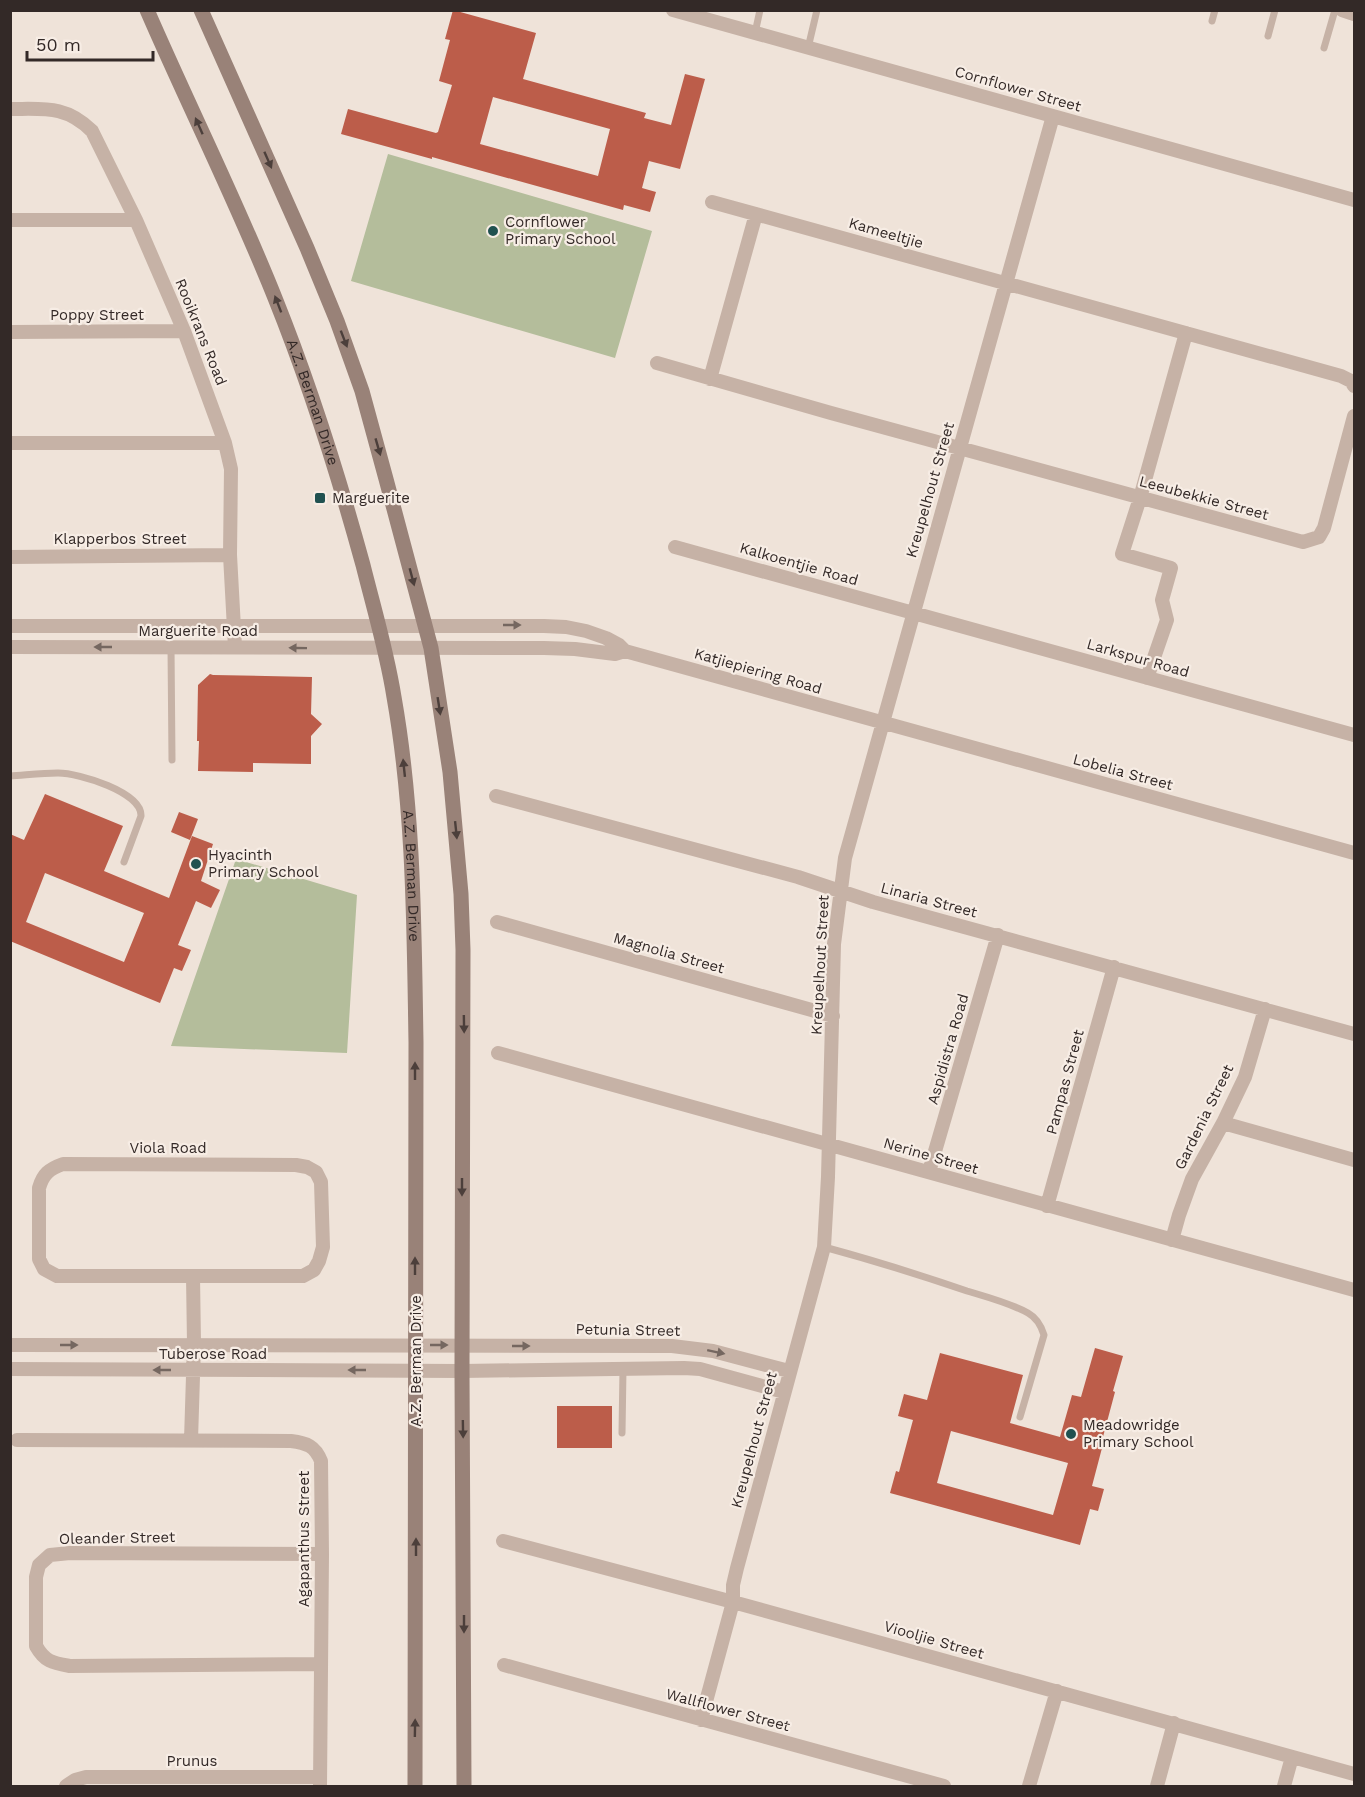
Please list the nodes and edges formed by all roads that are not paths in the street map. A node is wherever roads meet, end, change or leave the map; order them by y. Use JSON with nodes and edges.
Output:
{"nodes":[{"id":1,"x":147,"y":10,"type":"edge"},
{"id":2,"x":201,"y":10,"type":"edge"},
{"id":3,"x":673,"y":10,"type":"edge"},
{"id":4,"x":760,"y":10,"type":"edge"},
{"id":5,"x":818,"y":10,"type":"edge"},
{"id":6,"x":1215,"y":10,"type":"edge"},
{"id":7,"x":1275,"y":10,"type":"edge"},
{"id":8,"x":1335,"y":10,"type":"edge"},
{"id":9,"x":1342,"y":10,"type":"edge"},
{"id":10,"x":698,"y":14,"type":"edge"},
{"id":11,"x":1354,"y":14,"type":"edge"},
{"id":12,"x":1212,"y":21,"type":"dead end"},
{"id":13,"x":755,"y":33,"type":"junction"},
{"id":14,"x":1268,"y":36,"type":"dead end"},
{"id":15,"x":808,"y":48,"type":"junction"},
{"id":16,"x":1324,"y":48,"type":"dead end"},
{"id":17,"x":10,"y":109,"type":"edge"},
{"id":18,"x":1053,"y":116,"type":"junction"},
{"id":19,"x":1354,"y":200,"type":"edge"},
{"id":20,"x":712,"y":202,"type":"dead end"},
{"id":21,"x":756,"y":214,"type":"junction"},
{"id":22,"x":10,"y":220,"type":"edge"},
{"id":23,"x":136,"y":220,"type":"junction"},
{"id":24,"x":1006,"y":284,"type":"junction"},
{"id":25,"x":184,"y":331,"type":"junction"},
{"id":26,"x":10,"y":332,"type":"edge"},
{"id":27,"x":1186,"y":333,"type":"junction"},
{"id":28,"x":657,"y":363,"type":"dead end"},
{"id":29,"x":710,"y":379,"type":"junction"},
{"id":30,"x":1354,"y":386,"type":"edge"},
{"id":31,"x":1354,"y":416,"type":"edge"},
{"id":32,"x":10,"y":443,"type":"edge"},
{"id":33,"x":225,"y":443,"type":"junction"},
{"id":34,"x":960,"y":448,"type":"junction"},
{"id":35,"x":1140,"y":498,"type":"junction"},
{"id":36,"x":675,"y":547,"type":"dead end"},
{"id":37,"x":230,"y":555,"type":"junction"},
{"id":38,"x":10,"y":556,"type":"edge"},
{"id":39,"x":913,"y":612,"type":"junction"},
{"id":40,"x":233,"y":625,"type":"junction"},
{"id":41,"x":379,"y":625,"type":"junction"},
{"id":42,"x":425,"y":625,"type":"junction"},
{"id":43,"x":10,"y":626,"type":"edge"},
{"id":44,"x":235,"y":646,"type":"junction"},
{"id":45,"x":10,"y":647,"type":"edge"},
{"id":46,"x":171,"y":647,"type":"junction"},
{"id":47,"x":385,"y":648,"type":"junction"},
{"id":48,"x":431,"y":648,"type":"junction"},
{"id":49,"x":625,"y":651,"type":"junction"},
{"id":50,"x":1148,"y":678,"type":"junction"},
{"id":51,"x":883,"y":723,"type":"junction"},
{"id":52,"x":1354,"y":735,"type":"edge"},
{"id":53,"x":172,"y":760,"type":"dead end"},
{"id":54,"x":10,"y":776,"type":"edge"},
{"id":55,"x":495,"y":795,"type":"dead end"},
{"id":56,"x":1354,"y":853,"type":"edge"},
{"id":57,"x":124,"y":862,"type":"dead end"},
{"id":58,"x":840,"y":892,"type":"junction"},
{"id":59,"x":497,"y":922,"type":"dead end"},
{"id":60,"x":998,"y":935,"type":"junction"},
{"id":61,"x":1114,"y":967,"type":"junction"},
{"id":62,"x":1265,"y":1009,"type":"junction"},
{"id":63,"x":833,"y":1016,"type":"junction"},
{"id":64,"x":1354,"y":1034,"type":"edge"},
{"id":65,"x":498,"y":1053,"type":"dead end"},
{"id":66,"x":1223,"y":1123,"type":"junction"},
{"id":67,"x":829,"y":1144,"type":"junction"},
{"id":68,"x":1354,"y":1160,"type":"edge"},
{"id":69,"x":929,"y":1172,"type":"junction"},
{"id":70,"x":1047,"y":1206,"type":"junction"},
{"id":71,"x":1172,"y":1240,"type":"junction"},
{"id":72,"x":824,"y":1247,"type":"junction"},
{"id":73,"x":193,"y":1276,"type":"junction"},
{"id":74,"x":1354,"y":1290,"type":"edge"},
{"id":75,"x":194,"y":1344,"type":"junction"},
{"id":76,"x":10,"y":1345,"type":"edge"},
{"id":77,"x":415,"y":1345,"type":"junction"},
{"id":78,"x":463,"y":1346,"type":"junction"},
{"id":79,"x":623,"y":1369,"type":"junction"},
{"id":80,"x":10,"y":1370,"type":"edge"},
{"id":81,"x":193,"y":1370,"type":"junction"},
{"id":82,"x":416,"y":1371,"type":"junction"},
{"id":83,"x":462,"y":1371,"type":"junction"},
{"id":84,"x":789,"y":1371,"type":"junction"},
{"id":85,"x":784,"y":1392,"type":"junction"},
{"id":86,"x":1020,"y":1417,"type":"dead end"},
{"id":87,"x":622,"y":1433,"type":"dead end"},
{"id":88,"x":17,"y":1440,"type":"dead end"},
{"id":89,"x":191,"y":1440,"type":"junction"},
{"id":90,"x":503,"y":1541,"type":"dead end"},
{"id":91,"x":322,"y":1554,"type":"junction"},
{"id":92,"x":733,"y":1602,"type":"junction"},
{"id":93,"x":320,"y":1664,"type":"junction"},
{"id":94,"x":504,"y":1665,"type":"dead end"},
{"id":95,"x":1057,"y":1691,"type":"junction"},
{"id":96,"x":701,"y":1720,"type":"junction"},
{"id":97,"x":1174,"y":1723,"type":"junction"},
{"id":98,"x":1292,"y":1757,"type":"junction"},
{"id":99,"x":1354,"y":1774,"type":"edge"},
{"id":100,"x":905,"y":1781,"type":"edge"},
{"id":101,"x":320,"y":1782,"type":"edge"},
{"id":102,"x":66,"y":1786,"type":"edge"},
{"id":103,"x":415,"y":1786,"type":"edge"},
{"id":104,"x":464,"y":1786,"type":"edge"},
{"id":105,"x":944,"y":1786,"type":"edge"},
{"id":106,"x":1029,"y":1786,"type":"edge"},
{"id":107,"x":1157,"y":1786,"type":"edge"},
{"id":108,"x":1284,"y":1786,"type":"edge"}],
"edges":[{"from":41,"to":1,"type":"main road","name":"A.Z. Berman Drive","one_way":true},
{"from":2,"to":42,"type":"main road","one_way":true},
{"from":3,"to":10,"type":"street","name":"Cornflower Street"},
{"from":4,"to":13,"type":"lane"},
{"from":5,"to":15,"type":"lane"},
{"from":6,"to":12,"type":"lane"},
{"from":7,"to":14,"type":"lane"},
{"from":8,"to":16,"type":"lane"},
{"from":9,"to":11,"type":"street"},
{"from":10,"to":13,"type":"street","name":"Cornflower Street"},
{"from":13,"to":15,"type":"street","name":"Cornflower Street"},
{"from":15,"to":18,"type":"street","name":"Cornflower Street"},
{"from":17,"to":23,"type":"street","name":"Rooikrans Road"},
{"from":18,"to":19,"type":"street","name":"Cornflower Street"},
{"from":18,"to":24,"type":"street","name":"Kreupelhout Street"},
{"from":20,"to":21,"type":"street","name":"Kameeltjie"},
{"from":21,"to":24,"type":"street","name":"Kameeltjie"},
{"from":21,"to":29,"type":"street"},
{"from":22,"to":23,"type":"street"},
{"from":23,"to":25,"type":"street","name":"Rooikrans Road"},
{"from":24,"to":27,"type":"street"},
{"from":24,"to":34,"type":"street","name":"Kreupelhout Street"},
{"from":25,"to":26,"type":"street","name":"Poppy Street"},
{"from":25,"to":33,"type":"street","name":"Rooikrans Road"},
{"from":27,"to":30,"type":"street"},
{"from":27,"to":35,"type":"street"},
{"from":28,"to":29,"type":"street"},
{"from":29,"to":34,"type":"street"},
{"from":31,"to":35,"type":"street","name":"Leeubekkie Street"},
{"from":32,"to":33,"type":"street"},
{"from":33,"to":37,"type":"street","name":"Rooikrans Road"},
{"from":34,"to":35,"type":"street","name":"Leeubekkie Street"},
{"from":34,"to":39,"type":"street","name":"Kreupelhout Street"},
{"from":35,"to":50,"type":"street"},
{"from":36,"to":39,"type":"street","name":"Kalkoentjie Road"},
{"from":37,"to":38,"type":"street","name":"Klapperbos Street"},
{"from":37,"to":40,"type":"street","name":"Rooikrans Road"},
{"from":39,"to":50,"type":"street","name":"Larkspur Road"},
{"from":39,"to":51,"type":"street","name":"Kreupelhout Street"},
{"from":40,"to":41,"type":"street","name":"Marguerite Road"},
{"from":40,"to":43,"type":"street","name":"Marguerite Road"},
{"from":40,"to":44,"type":"street","name":"Rooikrans Road"},
{"from":41,"to":42,"type":"street","name":"Marguerite Road"},
{"from":41,"to":47,"type":"main road","name":"A.Z. Berman Drive"},
{"from":42,"to":48,"type":"main road"},
{"from":42,"to":49,"type":"street","name":"Katjiepiering Road","one_way":true},
{"from":44,"to":46,"type":"street","name":"Marguerite Road"},
{"from":47,"to":44,"type":"street","name":"Marguerite Road","one_way":true},
{"from":46,"to":45,"type":"street","name":"Marguerite Road","one_way":true},
{"from":46,"to":53,"type":"lane"},
{"from":47,"to":48,"type":"street","name":"Marguerite Road"},
{"from":77,"to":47,"type":"main road","name":"A.Z. Berman Drive","one_way":true},
{"from":48,"to":49,"type":"street","name":"Katjiepiering Road"},
{"from":48,"to":78,"type":"main road","one_way":true},
{"from":49,"to":51,"type":"street","name":"Katjiepiering Road"},
{"from":50,"to":52,"type":"street","name":"Larkspur Road"},
{"from":51,"to":56,"type":"street","name":"Lobelia Street"},
{"from":51,"to":58,"type":"street","name":"Kreupelhout Street"},
{"from":54,"to":57,"type":"lane"},
{"from":55,"to":58,"type":"street","name":"Linaria Street"},
{"from":58,"to":60,"type":"street","name":"Linaria Street"},
{"from":58,"to":63,"type":"street","name":"Kreupelhout Street"},
{"from":59,"to":63,"type":"street","name":"Magnolia Street"},
{"from":60,"to":61,"type":"street","name":"Linaria Street"},
{"from":60,"to":69,"type":"street","name":"Aspidistra Road"},
{"from":61,"to":62,"type":"street","name":"Linaria Street"},
{"from":61,"to":70,"type":"street","name":"Pampas Street"},
{"from":62,"to":64,"type":"street","name":"Linaria Street"},
{"from":62,"to":66,"type":"street","name":"Gardenia Street"},
{"from":63,"to":67,"type":"street","name":"Kreupelhout Street"},
{"from":65,"to":67,"type":"street","name":"Nerine Street"},
{"from":66,"to":68,"type":"street"},
{"from":66,"to":71,"type":"street","name":"Gardenia Street"},
{"from":67,"to":69,"type":"street","name":"Nerine Street"},
{"from":67,"to":72,"type":"street","name":"Kreupelhout Street"},
{"from":69,"to":70,"type":"street","name":"Nerine Street"},
{"from":70,"to":71,"type":"street","name":"Nerine Street"},
{"from":71,"to":74,"type":"street","name":"Nerine Street"},
{"from":72,"to":84,"type":"street","name":"Kreupelhout Street"},
{"from":72,"to":86,"type":"lane"},
{"from":73,"to":73,"type":"street","name":"Viola Road"},
{"from":73,"to":75,"type":"street"},
{"from":76,"to":75,"type":"street","name":"Tuberose Road","one_way":true},
{"from":75,"to":77,"type":"street","name":"Tuberose Road"},
{"from":75,"to":81,"type":"street"},
{"from":77,"to":78,"type":"street","name":"Tuberose Road","one_way":true},
{"from":77,"to":82,"type":"main road","name":"A.Z. Berman Drive"},
{"from":78,"to":83,"type":"main road"},
{"from":78,"to":84,"type":"street","name":"Petunia Street","one_way":true},
{"from":79,"to":83,"type":"street"},
{"from":79,"to":85,"type":"street"},
{"from":79,"to":87,"type":"lane"},
{"from":81,"to":80,"type":"street","name":"Tuberose Road","one_way":true},
{"from":82,"to":81,"type":"street","name":"Tuberose Road","one_way":true},
{"from":81,"to":89,"type":"street"},
{"from":82,"to":83,"type":"street","name":"Tuberose Road"},
{"from":103,"to":82,"type":"main road","name":"A.Z. Berman Drive","one_way":true},
{"from":83,"to":104,"type":"main road","one_way":true},
{"from":84,"to":85,"type":"street","name":"Kreupelhout Street"},
{"from":85,"to":92,"type":"street","name":"Kreupelhout Street"},
{"from":88,"to":89,"type":"street","name":"Agapanthus Street"},
{"from":89,"to":91,"type":"street","name":"Agapanthus Street"},
{"from":90,"to":92,"type":"street","name":"Viooljie Street"},
{"from":91,"to":93,"type":"street","name":"Agapanthus Street"},
{"from":91,"to":93,"type":"street","name":"Oleander Street"},
{"from":92,"to":95,"type":"street","name":"Viooljie Street"},
{"from":92,"to":96,"type":"street","name":"Kreupelhout Street"},
{"from":93,"to":101,"type":"street","name":"Agapanthus Street"},
{"from":94,"to":96,"type":"street","name":"Wallflower Street"},
{"from":95,"to":97,"type":"street","name":"Viooljie Street"},
{"from":95,"to":106,"type":"street"},
{"from":96,"to":100,"type":"street","name":"Wallflower Street"},
{"from":97,"to":98,"type":"street","name":"Viooljie Street"},
{"from":97,"to":107,"type":"street"},
{"from":98,"to":99,"type":"street","name":"Viooljie Street"},
{"from":98,"to":108,"type":"street"},
{"from":100,"to":105,"type":"street","name":"Wallflower Street"},
{"from":101,"to":102,"type":"street","name":"Prunus"}]}
